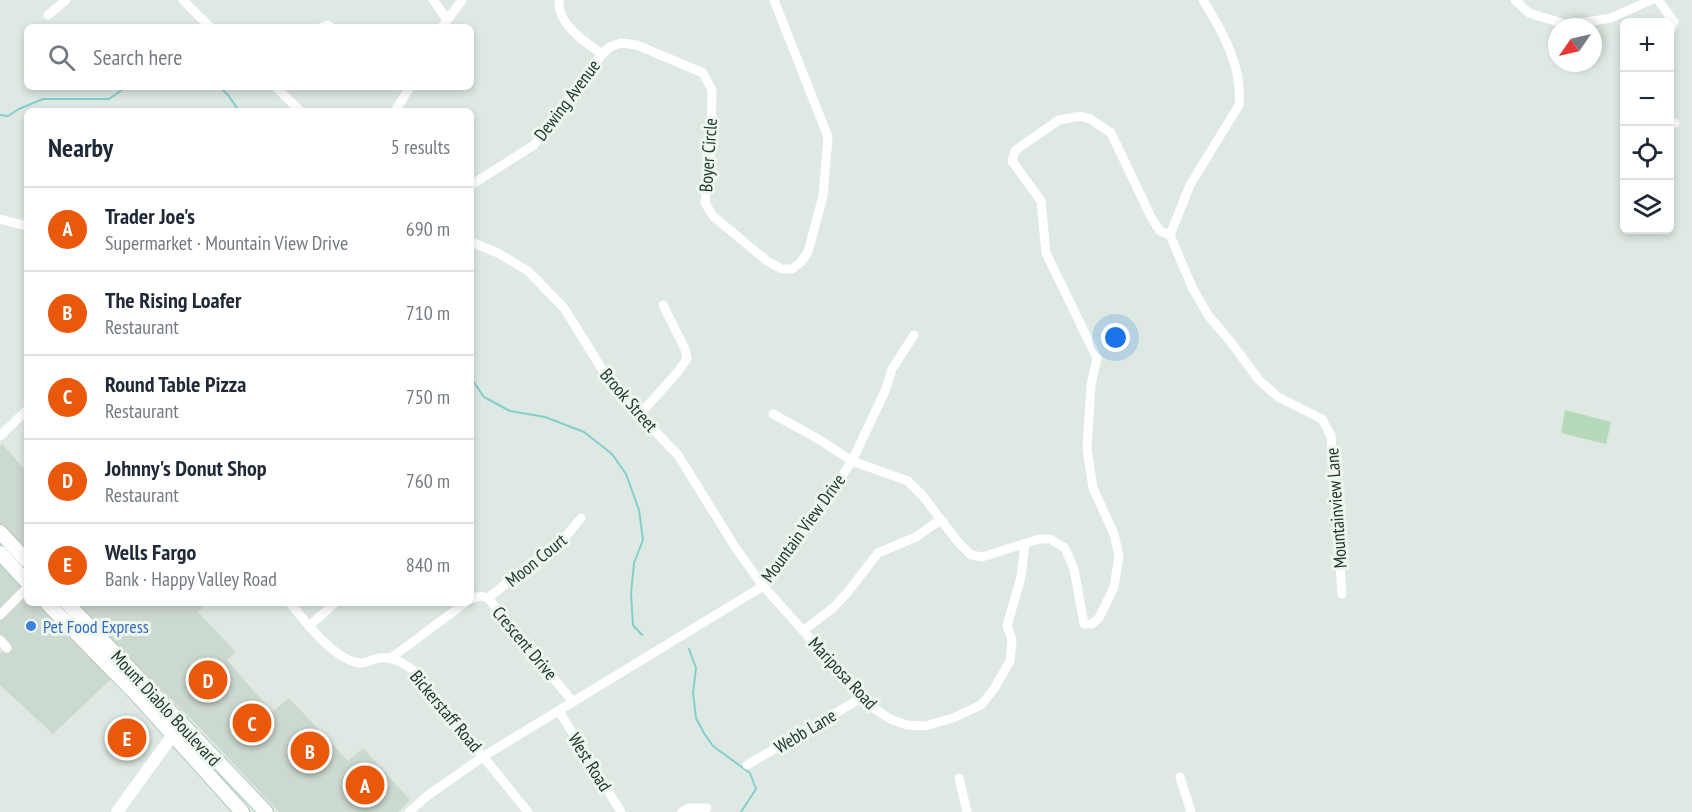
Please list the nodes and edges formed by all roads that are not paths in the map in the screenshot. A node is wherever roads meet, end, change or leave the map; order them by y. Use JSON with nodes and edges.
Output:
{"nodes":[{"id":1,"x":66,"y":0,"type":"edge"},
{"id":2,"x":183,"y":0,"type":"edge"},
{"id":3,"x":433,"y":0,"type":"edge"},
{"id":4,"x":462,"y":0,"type":"edge"},
{"id":5,"x":559,"y":0,"type":"edge"},
{"id":6,"x":774,"y":0,"type":"edge"},
{"id":7,"x":1203,"y":0,"type":"edge"},
{"id":8,"x":1515,"y":0,"type":"edge"},
{"id":9,"x":1651,"y":0,"type":"edge"},
{"id":10,"x":1658,"y":0,"type":"edge"},
{"id":11,"x":48,"y":15,"type":"dead end"},
{"id":12,"x":1671,"y":18,"type":"edge"},
{"id":13,"x":445,"y":23,"type":"edge"},
{"id":14,"x":207,"y":24,"type":"edge"},
{"id":15,"x":602,"y":54,"type":"junction"},
{"id":16,"x":278,"y":90,"type":"edge"},
{"id":17,"x":408,"y":90,"type":"edge"},
{"id":18,"x":292,"y":108,"type":"edge"},
{"id":19,"x":397,"y":108,"type":"edge"},
{"id":20,"x":474,"y":183,"type":"edge"},
{"id":21,"x":0,"y":219,"type":"edge"},
{"id":22,"x":24,"y":225,"type":"edge"},
{"id":23,"x":1170,"y":235,"type":"junction"},
{"id":24,"x":474,"y":243,"type":"edge"},
{"id":25,"x":663,"y":305,"type":"dead end"},
{"id":26,"x":914,"y":335,"type":"dead end"},
{"id":27,"x":24,"y":413,"type":"edge"},
{"id":28,"x":640,"y":414,"type":"junction"},
{"id":29,"x":773,"y":414,"type":"dead end"},
{"id":30,"x":0,"y":436,"type":"edge"},
{"id":31,"x":852,"y":461,"type":"junction"},
{"id":32,"x":581,"y":519,"type":"dead end"},
{"id":33,"x":940,"y":520,"type":"junction"},
{"id":34,"x":0,"y":532,"type":"edge"},
{"id":35,"x":1025,"y":544,"type":"junction"},
{"id":36,"x":0,"y":552,"type":"edge"},
{"id":37,"x":24,"y":558,"type":"edge"},
{"id":38,"x":24,"y":568,"type":"edge"},
{"id":39,"x":24,"y":579,"type":"edge"},
{"id":40,"x":763,"y":586,"type":"junction"},
{"id":41,"x":24,"y":591,"type":"edge"},
{"id":42,"x":1342,"y":594,"type":"dead end"},
{"id":43,"x":474,"y":597,"type":"edge"},
{"id":44,"x":488,"y":598,"type":"junction"},
{"id":45,"x":50,"y":606,"type":"edge"},
{"id":46,"x":67,"y":606,"type":"edge"},
{"id":47,"x":292,"y":606,"type":"edge"},
{"id":48,"x":332,"y":606,"type":"edge"},
{"id":49,"x":461,"y":606,"type":"edge"},
{"id":50,"x":0,"y":615,"type":"edge"},
{"id":51,"x":309,"y":626,"type":"junction"},
{"id":52,"x":803,"y":631,"type":"junction"},
{"id":53,"x":0,"y":640,"type":"edge"},
{"id":54,"x":7,"y":648,"type":"dead end"},
{"id":55,"x":392,"y":658,"type":"junction"},
{"id":56,"x":863,"y":697,"type":"junction"},
{"id":57,"x":573,"y":702,"type":"junction"},
{"id":58,"x":559,"y":711,"type":"junction"},
{"id":59,"x":182,"y":723,"type":"junction"},
{"id":60,"x":172,"y":735,"type":"junction"},
{"id":61,"x":484,"y":756,"type":"junction"},
{"id":62,"x":747,"y":765,"type":"dead end"},
{"id":63,"x":1180,"y":777,"type":"dead end"},
{"id":64,"x":959,"y":778,"type":"dead end"},
{"id":65,"x":707,"y":808,"type":"dead end"},
{"id":66,"x":117,"y":812,"type":"edge"},
{"id":67,"x":242,"y":812,"type":"edge"},
{"id":68,"x":266,"y":812,"type":"edge"},
{"id":69,"x":408,"y":812,"type":"edge"},
{"id":70,"x":528,"y":812,"type":"edge"},
{"id":71,"x":621,"y":812,"type":"edge"},
{"id":72,"x":682,"y":812,"type":"edge"},
{"id":73,"x":967,"y":812,"type":"edge"},
{"id":74,"x":1191,"y":812,"type":"edge"}],
"edges":[{"from":1,"to":11,"type":"street"},
{"from":2,"to":14,"type":"street"},
{"from":3,"to":13,"type":"street"},
{"from":4,"to":13,"type":"street"},
{"from":5,"to":15,"type":"street"},
{"from":6,"to":15,"type":"street","name":"Boyer Circle"},
{"from":7,"to":23,"type":"street"},
{"from":8,"to":9,"type":"street"},
{"from":10,"to":12,"type":"street"},
{"from":15,"to":20,"type":"street","name":"Dewing Avenue"},
{"from":16,"to":18,"type":"street"},
{"from":17,"to":19,"type":"street"},
{"from":21,"to":22,"type":"street"},
{"from":23,"to":35,"type":"street","name":"Mountain View Drive"},
{"from":23,"to":42,"type":"street","name":"Mountainview Lane"},
{"from":24,"to":28,"type":"street","name":"Brook Street"},
{"from":25,"to":28,"type":"street"},
{"from":26,"to":31,"type":"street"},
{"from":27,"to":30,"type":"street"},
{"from":28,"to":40,"type":"street","name":"Brook Street"},
{"from":29,"to":31,"type":"street"},
{"from":31,"to":33,"type":"street","name":"Mountain View Drive"},
{"from":31,"to":40,"type":"street","name":"Mountain View Drive"},
{"from":32,"to":44,"type":"street","name":"Moon Court"},
{"from":33,"to":35,"type":"street","name":"Mountain View Drive"},
{"from":33,"to":52,"type":"street"},
{"from":34,"to":37,"type":"main road"},
{"from":35,"to":56,"type":"street","name":"Mariposa Road"},
{"from":36,"to":38,"type":"main road"},
{"from":36,"to":39,"type":"main road"},
{"from":40,"to":52,"type":"street","name":"Mariposa Road"},
{"from":40,"to":57,"type":"street","name":"Mountain View Drive"},
{"from":41,"to":50,"type":"street"},
{"from":43,"to":44,"type":"street","name":"Crescent Drive"},
{"from":44,"to":57,"type":"street","name":"Crescent Drive"},
{"from":45,"to":60,"type":"main road","name":"Mount Diablo Boulevard"},
{"from":46,"to":59,"type":"main road","name":"Mount Diablo Boulevard"},
{"from":47,"to":51,"type":"street","name":"Bickerstaff Road"},
{"from":48,"to":51,"type":"street"},
{"from":49,"to":55,"type":"street","name":"Crescent Drive"},
{"from":51,"to":55,"type":"street","name":"Bickerstaff Road"},
{"from":52,"to":56,"type":"street","name":"Mariposa Road"},
{"from":53,"to":54,"type":"street"},
{"from":55,"to":61,"type":"street","name":"Bickerstaff Road"},
{"from":56,"to":62,"type":"street","name":"Webb Lane"},
{"from":57,"to":58,"type":"street","name":"Mountain View Drive"},
{"from":58,"to":61,"type":"street","name":"Mountain View Drive"},
{"from":58,"to":71,"type":"street","name":"West Road"},
{"from":59,"to":60,"type":"street"},
{"from":59,"to":68,"type":"main road","name":"Mount Diablo Boulevard"},
{"from":60,"to":66,"type":"street"},
{"from":60,"to":67,"type":"main road","name":"Mount Diablo Boulevard"},
{"from":61,"to":69,"type":"street","name":"Mountain View Drive"},
{"from":61,"to":70,"type":"street","name":"Bickerstaff Road"},
{"from":63,"to":74,"type":"street"},
{"from":64,"to":73,"type":"street"},
{"from":65,"to":72,"type":"street"}]}
